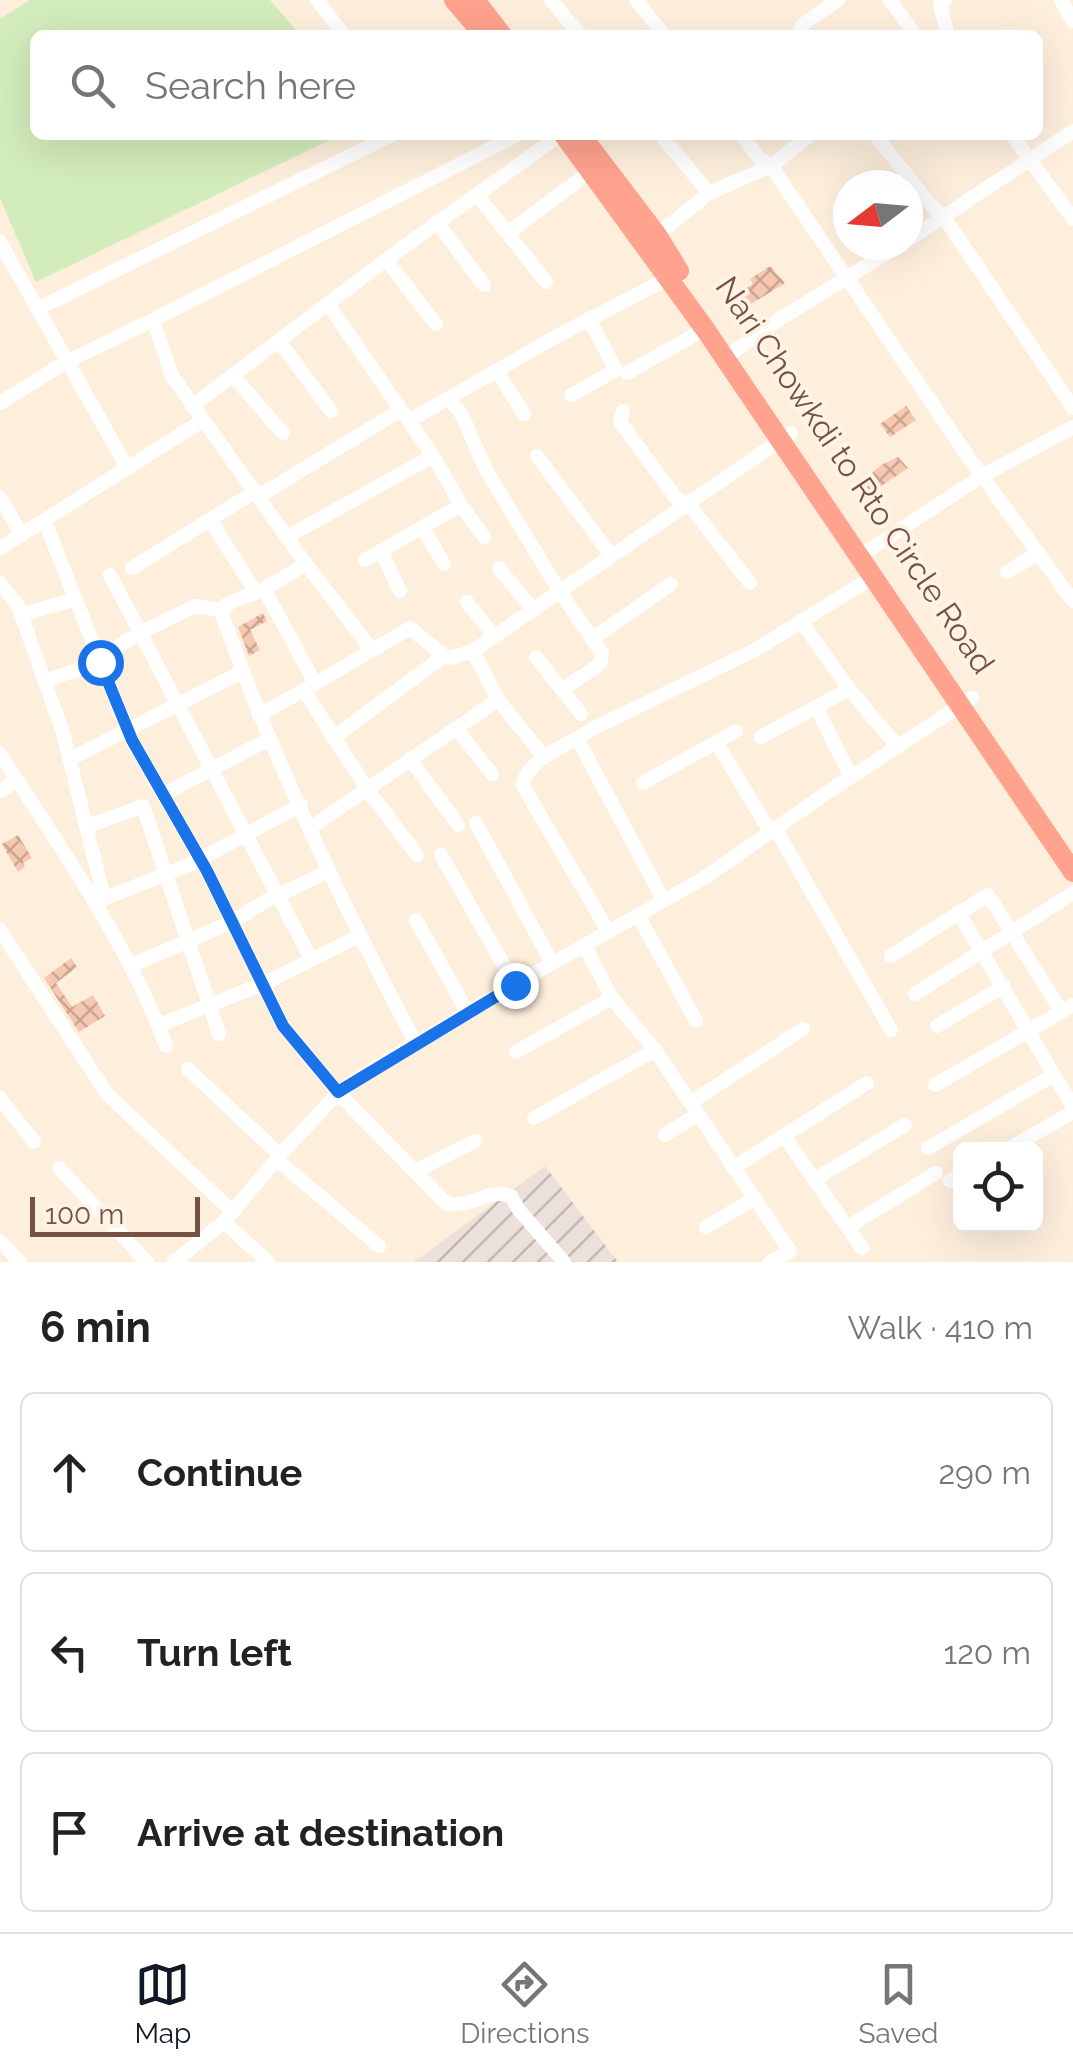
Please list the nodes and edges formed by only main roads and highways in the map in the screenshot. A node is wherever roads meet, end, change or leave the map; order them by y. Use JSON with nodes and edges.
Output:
{"nodes":[{"id":1,"x":454,"y":0,"type":"edge"},
{"id":2,"x":475,"y":0,"type":"edge"},
{"id":3,"x":480,"y":30,"type":"edge"},
{"id":4,"x":498,"y":30,"type":"edge"},
{"id":5,"x":566,"y":140,"type":"edge"},
{"id":6,"x":585,"y":140,"type":"edge"},
{"id":7,"x":730,"y":355,"type":"junction"},
{"id":8,"x":786,"y":436,"type":"junction"},
{"id":9,"x":966,"y":702,"type":"junction"},
{"id":10,"x":1073,"y":853,"type":"edge"},
{"id":11,"x":1073,"y":872,"type":"edge"}],
"edges":[{"from":1,"to":3,"type":"highway"},
{"from":2,"to":4,"type":"highway"},
{"from":5,"to":7,"type":"highway"},
{"from":6,"to":7,"type":"highway","name":"Nari Chowkdi to Rto Circle Road"},
{"from":7,"to":8,"type":"highway","name":"Nari Chowkdi to Rto Circle Road"},
{"from":8,"to":9,"type":"highway","name":"Nari Chowkdi to Rto Circle Road"},
{"from":8,"to":9,"type":"highway"},
{"from":9,"to":10,"type":"highway","name":"Nari Chowkdi to Rto Circle Road"},
{"from":9,"to":11,"type":"highway"}]}
